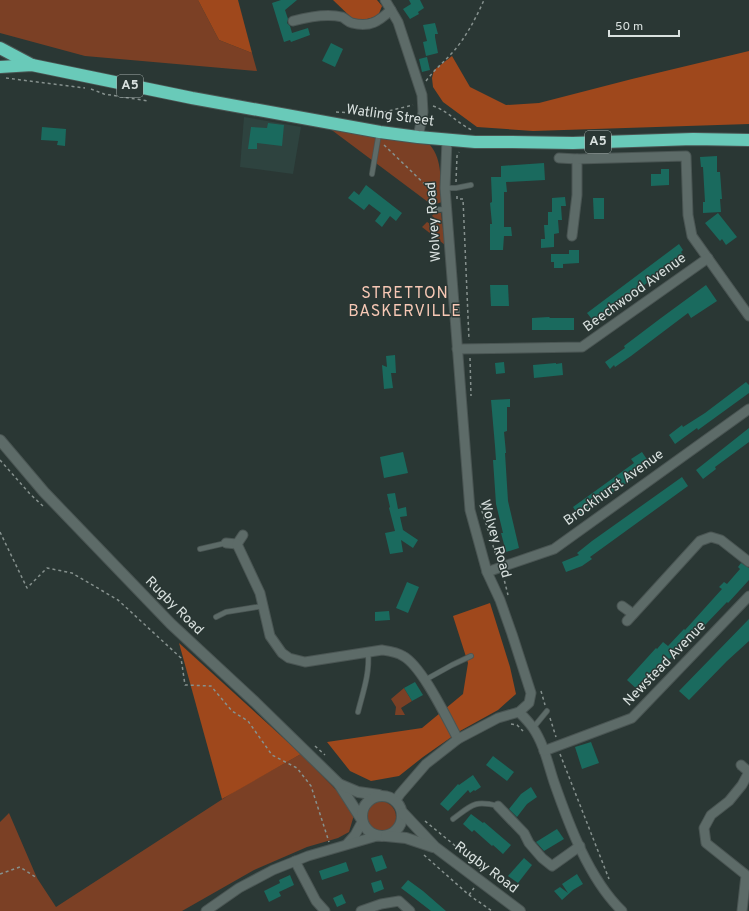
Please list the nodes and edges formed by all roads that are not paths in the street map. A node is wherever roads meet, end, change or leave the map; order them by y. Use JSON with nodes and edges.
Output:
{"nodes":[{"id":1,"x":385,"y":0,"type":"edge"},
{"id":2,"x":391,"y":10,"type":"junction"},
{"id":3,"x":292,"y":21,"type":"dead end"},
{"id":4,"x":0,"y":48,"type":"edge"},
{"id":5,"x":32,"y":65,"type":"junction"},
{"id":6,"x":0,"y":67,"type":"edge"},
{"id":7,"x":379,"y":135,"type":"junction"},
{"id":8,"x":418,"y":137,"type":"junction"},
{"id":9,"x":447,"y":140,"type":"junction"},
{"id":10,"x":749,"y":140,"type":"edge"},
{"id":11,"x":559,"y":158,"type":"dead end"},
{"id":12,"x":577,"y":159,"type":"junction"},
{"id":13,"x":372,"y":174,"type":"dead end"},
{"id":14,"x":471,"y":185,"type":"dead end"},
{"id":15,"x":444,"y":188,"type":"junction"},
{"id":16,"x":447,"y":209,"type":"junction"},
{"id":17,"x":433,"y":210,"type":"dead end"},
{"id":18,"x":572,"y":236,"type":"dead end"},
{"id":19,"x":708,"y":258,"type":"junction"},
{"id":20,"x":749,"y":316,"type":"edge"},
{"id":21,"x":457,"y":349,"type":"junction"},
{"id":22,"x":749,"y":409,"type":"edge"},
{"id":23,"x":0,"y":440,"type":"edge"},
{"id":24,"x":243,"y":535,"type":"dead end"},
{"id":25,"x":226,"y":543,"type":"joint"},
{"id":26,"x":237,"y":544,"type":"junction"},
{"id":27,"x":200,"y":550,"type":"dead end"},
{"id":28,"x":749,"y":562,"type":"edge"},
{"id":29,"x":488,"y":572,"type":"junction"},
{"id":30,"x":749,"y":596,"type":"edge"},
{"id":31,"x":263,"y":606,"type":"junction"},
{"id":32,"x":622,"y":606,"type":"dead end"},
{"id":33,"x":216,"y":617,"type":"dead end"},
{"id":34,"x":368,"y":653,"type":"junction"},
{"id":35,"x":471,"y":656,"type":"dead end"},
{"id":36,"x":424,"y":681,"type":"junction"},
{"id":37,"x":547,"y":711,"type":"road end"},
{"id":38,"x":358,"y":712,"type":"dead end"},
{"id":39,"x":519,"y":712,"type":"junction"},
{"id":40,"x":533,"y":728,"type":"junction"},
{"id":41,"x":458,"y":739,"type":"junction"},
{"id":42,"x":544,"y":751,"type":"junction"},
{"id":43,"x":741,"y":765,"type":"dead end"},
{"id":44,"x":749,"y":772,"type":"edge"},
{"id":45,"x":339,"y":784,"type":"junction"},
{"id":46,"x":380,"y":795,"type":"junction"},
{"id":47,"x":396,"y":800,"type":"junction"},
{"id":48,"x":498,"y":806,"type":"joint"},
{"id":49,"x":403,"y":813,"type":"junction"},
{"id":50,"x":453,"y":819,"type":"dead end"},
{"id":51,"x":362,"y":821,"type":"junction"},
{"id":52,"x":381,"y":836,"type":"junction"},
{"id":53,"x":347,"y":844,"type":"junction"},
{"id":54,"x":580,"y":846,"type":"junction"},
{"id":55,"x":435,"y":847,"type":"junction"},
{"id":56,"x":295,"y":861,"type":"junction"},
{"id":57,"x":516,"y":910,"type":"edge"},
{"id":58,"x":206,"y":911,"type":"edge"},
{"id":59,"x":324,"y":911,"type":"edge"},
{"id":60,"x":361,"y":911,"type":"edge"},
{"id":61,"x":410,"y":911,"type":"edge"},
{"id":62,"x":622,"y":911,"type":"edge"},
{"id":63,"x":742,"y":911,"type":"edge"}],
"edges":[{"from":1,"to":2,"type":"street"},
{"from":2,"to":3,"type":"street"},
{"from":2,"to":8,"type":"street"},
{"from":4,"to":5,"type":"highway","name":"Watling Street","number":"A5"},
{"from":5,"to":6,"type":"highway","name":"Watling Street","number":"A5"},
{"from":5,"to":7,"type":"highway","name":"Watling Street","number":"A5"},
{"from":7,"to":8,"type":"highway","name":"Watling Street","number":"A5"},
{"from":7,"to":13,"type":"lane"},
{"from":8,"to":9,"type":"highway","name":"Watling Street","number":"A5"},
{"from":9,"to":10,"type":"highway","name":"Watling Street","number":"A5"},
{"from":9,"to":15,"type":"street","name":"Wolvey Road"},
{"from":11,"to":12,"type":"street"},
{"from":12,"to":18,"type":"street"},
{"from":12,"to":19,"type":"street"},
{"from":14,"to":15,"type":"lane"},
{"from":15,"to":16,"type":"street","name":"Wolvey Road"},
{"from":16,"to":17,"type":"lane"},
{"from":16,"to":21,"type":"street","name":"Wolvey Road"},
{"from":19,"to":20,"type":"street"},
{"from":19,"to":21,"type":"street","name":"Beechwood Avenue"},
{"from":21,"to":29,"type":"street","name":"Wolvey Road"},
{"from":22,"to":29,"type":"street","name":"Brockhurst Avenue"},
{"from":23,"to":45,"type":"main road","name":"Rugby Road"},
{"from":24,"to":26,"type":"street"},
{"from":25,"to":26,"type":"street"},
{"from":25,"to":27,"type":"lane"},
{"from":26,"to":31,"type":"street"},
{"from":28,"to":32,"type":"street"},
{"from":29,"to":39,"type":"street","name":"Wolvey Road"},
{"from":30,"to":42,"type":"street","name":"Newstead Avenue"},
{"from":31,"to":33,"type":"lane"},
{"from":31,"to":34,"type":"street"},
{"from":34,"to":36,"type":"street"},
{"from":34,"to":38,"type":"lane"},
{"from":35,"to":36,"type":"lane"},
{"from":36,"to":41,"type":"street"},
{"from":37,"to":40,"type":"lane"},
{"from":39,"to":40,"type":"street"},
{"from":39,"to":41,"type":"street"},
{"from":40,"to":42,"type":"street"},
{"from":41,"to":47,"type":"street"},
{"from":42,"to":54,"type":"street"},
{"from":43,"to":44,"type":"street"},
{"from":44,"to":63,"type":"street"},
{"from":45,"to":46,"type":"main road","name":"Rugby Road"},
{"from":45,"to":51,"type":"main road","name":"Rugby Road"},
{"from":46,"to":47,"type":"main road"},
{"from":46,"to":51,"type":"main road"},
{"from":47,"to":49,"type":"main road"},
{"from":48,"to":50,"type":"lane"},
{"from":48,"to":54,"type":"street"},
{"from":49,"to":52,"type":"main road"},
{"from":49,"to":55,"type":"main road","name":"Rugby Road"},
{"from":51,"to":52,"type":"main road"},
{"from":51,"to":53,"type":"street"},
{"from":52,"to":53,"type":"street"},
{"from":52,"to":55,"type":"main road","name":"Rugby Road"},
{"from":53,"to":56,"type":"street"},
{"from":54,"to":62,"type":"street"},
{"from":55,"to":57,"type":"main road","name":"Rugby Road"},
{"from":56,"to":58,"type":"street"},
{"from":56,"to":59,"type":"street"},
{"from":60,"to":61,"type":"street"}]}
